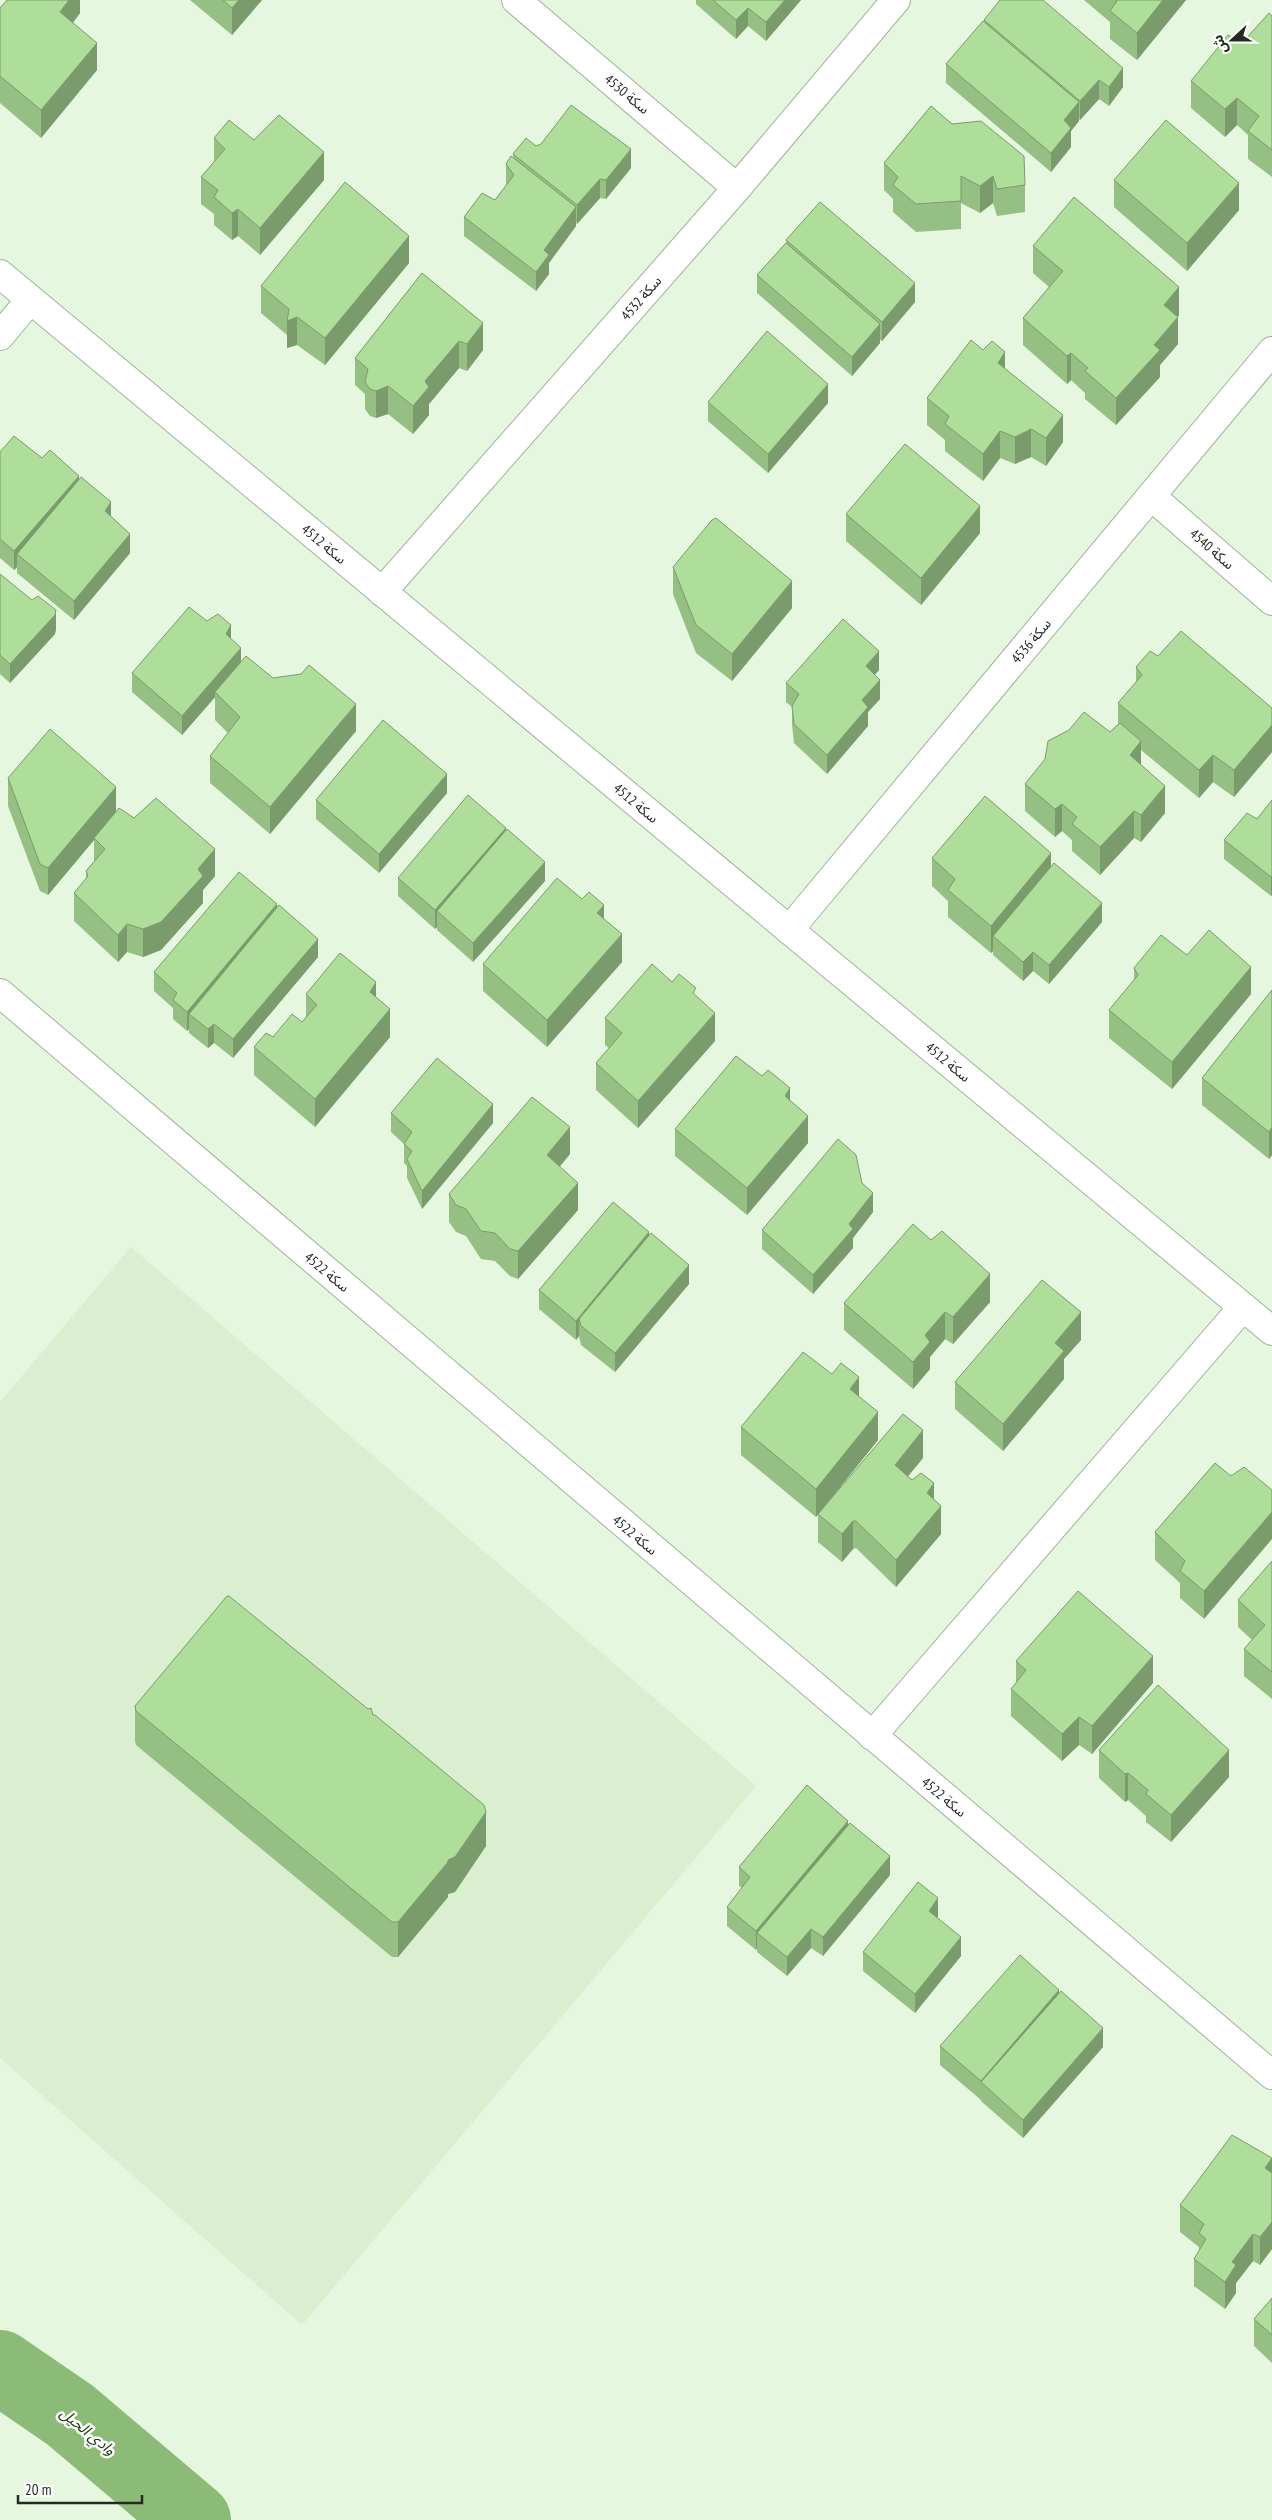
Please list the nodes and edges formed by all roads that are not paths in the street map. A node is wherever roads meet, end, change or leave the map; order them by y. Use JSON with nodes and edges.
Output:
{"nodes":[{"id":1,"x":516,"y":0,"type":"edge"},
{"id":2,"x":896,"y":0,"type":"edge"},
{"id":3,"x":737,"y":188,"type":"junction"},
{"id":4,"x":0,"y":274,"type":"edge"},
{"id":5,"x":30,"y":300,"type":"junction"},
{"id":6,"x":0,"y":336,"type":"edge"},
{"id":7,"x":1272,"y":351,"type":"edge"},
{"id":8,"x":1151,"y":496,"type":"junction"},
{"id":9,"x":382,"y":592,"type":"junction"},
{"id":10,"x":1272,"y":601,"type":"edge"},
{"id":11,"x":790,"y":930,"type":"junction"},
{"id":12,"x":0,"y":993,"type":"edge"},
{"id":13,"x":1243,"y":1307,"type":"junction"},
{"id":14,"x":1272,"y":1331,"type":"edge"},
{"id":15,"x":872,"y":1736,"type":"junction"},
{"id":16,"x":1272,"y":2075,"type":"edge"}],
"edges":[{"from":1,"to":3,"type":"street","name":"سكة 4530"},
{"from":2,"to":3,"type":"street","name":"سكة 4532"},
{"from":3,"to":9,"type":"street","name":"سكة 4532"},
{"from":4,"to":5,"type":"street","name":"سكة 4512"},
{"from":5,"to":6,"type":"street"},
{"from":5,"to":9,"type":"street","name":"سكة 4512"},
{"from":7,"to":8,"type":"street","name":"سكة 4536"},
{"from":8,"to":10,"type":"street","name":"سكة 4540"},
{"from":8,"to":11,"type":"street","name":"سكة 4536"},
{"from":9,"to":11,"type":"street","name":"سكة 4512"},
{"from":11,"to":13,"type":"street","name":"سكة 4512"},
{"from":12,"to":15,"type":"street","name":"سكة 4522"},
{"from":13,"to":14,"type":"street","name":"سكة 4512"},
{"from":13,"to":15,"type":"street"},
{"from":15,"to":16,"type":"street","name":"سكة 4522"}]}
